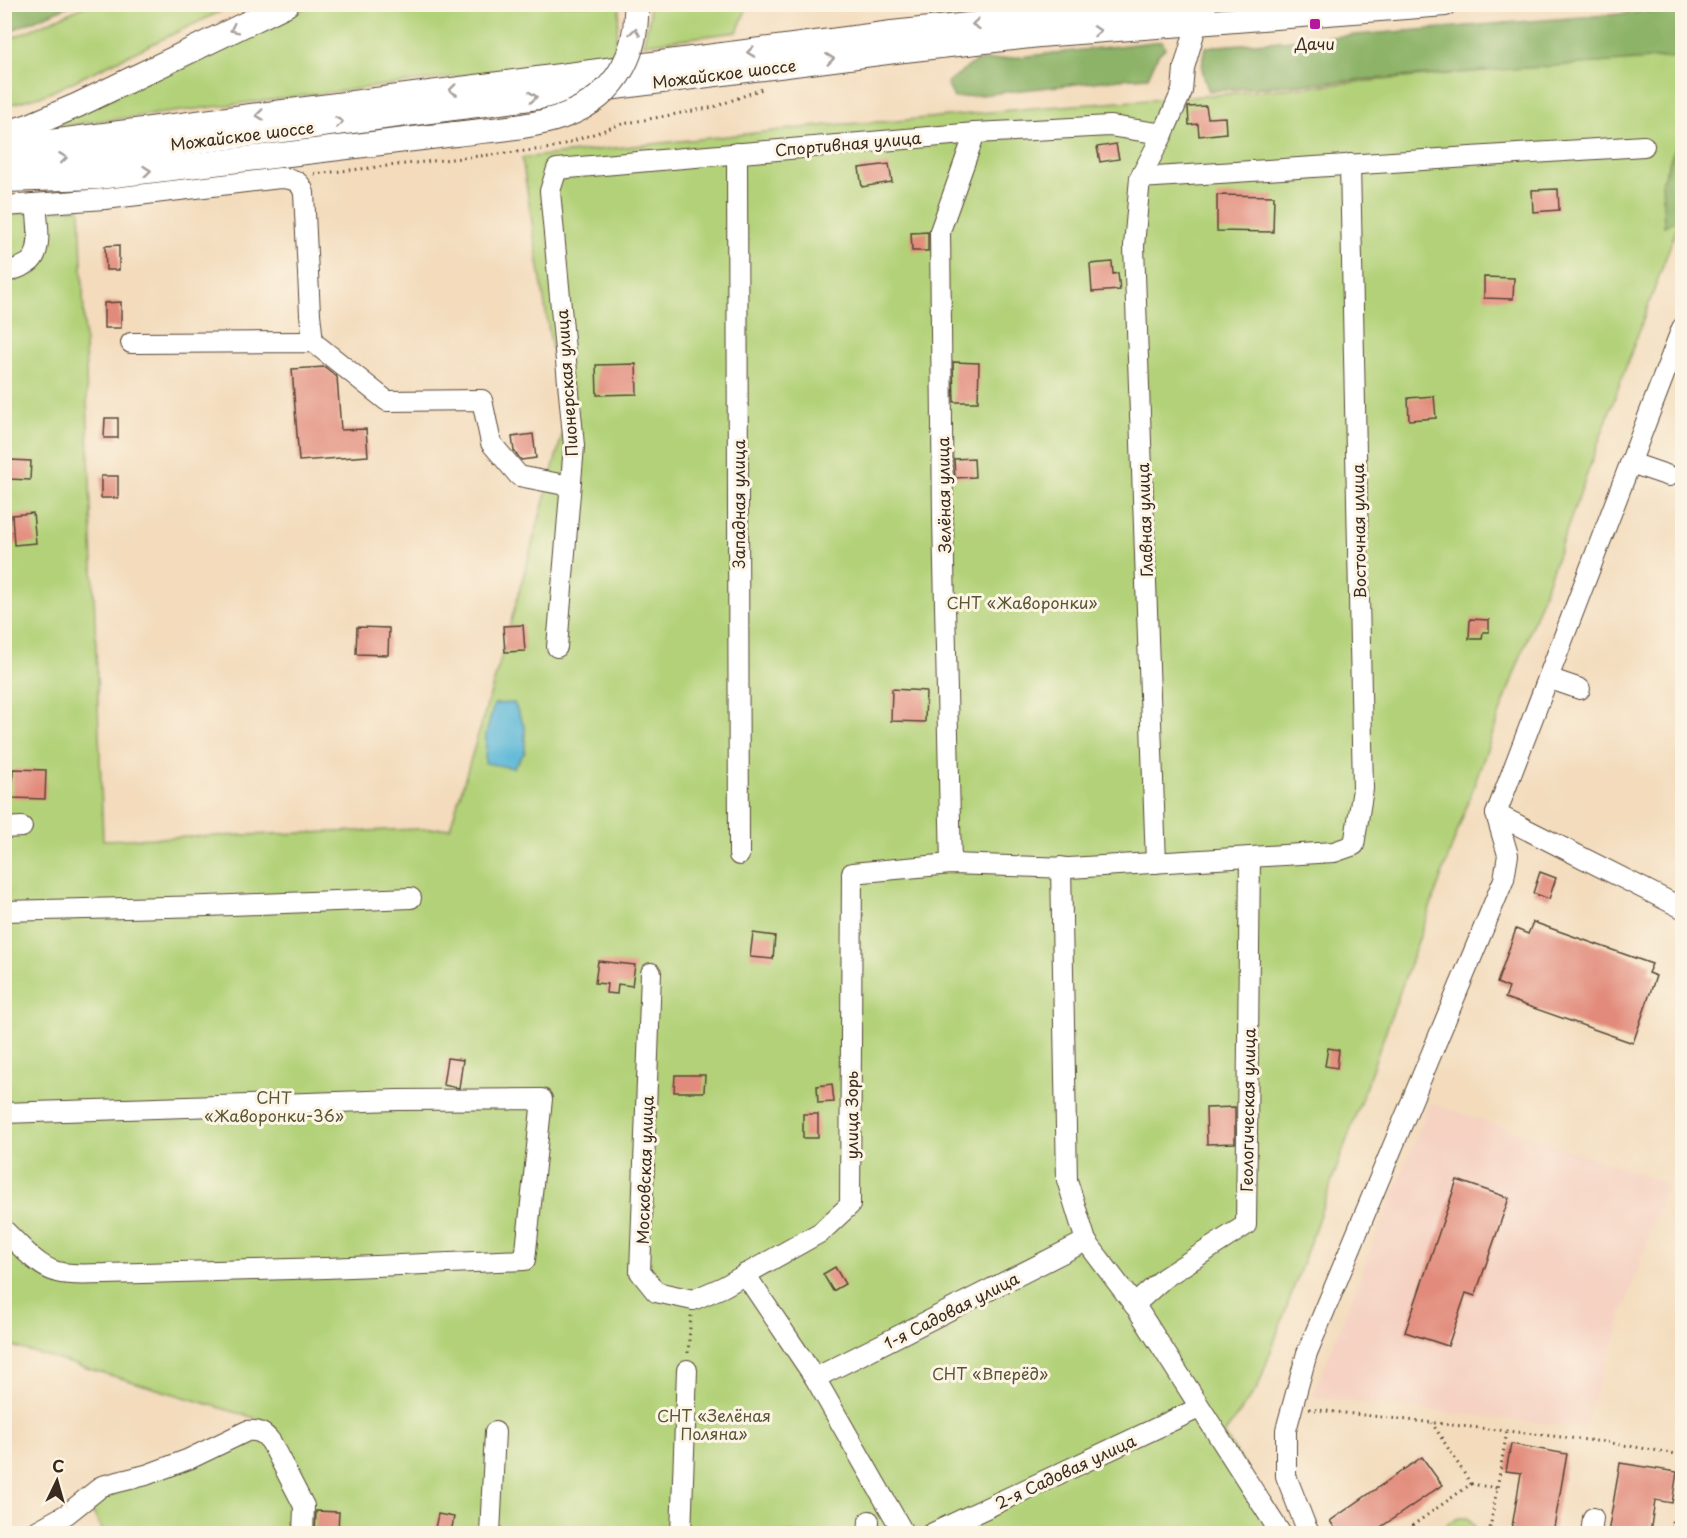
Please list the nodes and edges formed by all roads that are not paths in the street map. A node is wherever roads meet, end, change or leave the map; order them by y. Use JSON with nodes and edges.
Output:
{"nodes":[{"id":1,"x":287,"y":4,"type":"edge"},
{"id":2,"x":636,"y":4,"type":"edge"},
{"id":3,"x":1445,"y":4,"type":"edge"},
{"id":4,"x":1201,"y":9,"type":"edge"},
{"id":5,"x":975,"y":132,"type":"junction"},
{"id":6,"x":4,"y":134,"type":"edge"},
{"id":7,"x":1162,"y":134,"type":"junction"},
{"id":8,"x":1644,"y":146,"type":"dead end"},
{"id":9,"x":4,"y":148,"type":"edge"},
{"id":10,"x":737,"y":153,"type":"junction"},
{"id":11,"x":1350,"y":164,"type":"junction"},
{"id":12,"x":4,"y":166,"type":"edge"},
{"id":13,"x":1140,"y":178,"type":"junction"},
{"id":14,"x":4,"y":180,"type":"edge"},
{"id":15,"x":550,"y":191,"type":"joint"},
{"id":16,"x":36,"y":204,"type":"junction"},
{"id":17,"x":4,"y":206,"type":"edge"},
{"id":18,"x":4,"y":273,"type":"edge"},
{"id":19,"x":1683,"y":328,"type":"edge"},
{"id":20,"x":313,"y":342,"type":"junction"},
{"id":21,"x":131,"y":343,"type":"dead end"},
{"id":22,"x":1631,"y":463,"type":"junction"},
{"id":23,"x":1669,"y":476,"type":"dead end"},
{"id":24,"x":570,"y":486,"type":"junction"},
{"id":25,"x":557,"y":647,"type":"dead end"},
{"id":26,"x":1548,"y":678,"type":"junction"},
{"id":27,"x":1580,"y":689,"type":"dead end"},
{"id":28,"x":1496,"y":814,"type":"junction"},
{"id":29,"x":739,"y":855,"type":"dead end"},
{"id":30,"x":1250,"y":857,"type":"junction"},
{"id":31,"x":1156,"y":863,"type":"junction"},
{"id":32,"x":951,"y":864,"type":"junction"},
{"id":33,"x":1061,"y":867,"type":"junction"},
{"id":34,"x":411,"y":898,"type":"dead end"},
{"id":35,"x":1683,"y":908,"type":"edge"},
{"id":36,"x":4,"y":911,"type":"edge"},
{"id":37,"x":651,"y":973,"type":"dead end"},
{"id":38,"x":4,"y":1113,"type":"edge"},
{"id":39,"x":4,"y":1230,"type":"edge"},
{"id":40,"x":1086,"y":1241,"type":"junction"},
{"id":41,"x":745,"y":1275,"type":"junction"},
{"id":42,"x":723,"y":1287,"type":"joint"},
{"id":43,"x":1134,"y":1305,"type":"junction"},
{"id":44,"x":687,"y":1370,"type":"road end"},
{"id":45,"x":815,"y":1378,"type":"junction"},
{"id":46,"x":1199,"y":1408,"type":"junction"},
{"id":47,"x":495,"y":1432,"type":"dead end"},
{"id":48,"x":32,"y":1533,"type":"edge"},
{"id":49,"x":303,"y":1533,"type":"edge"},
{"id":50,"x":490,"y":1533,"type":"edge"},
{"id":51,"x":681,"y":1533,"type":"edge"},
{"id":52,"x":904,"y":1533,"type":"edge"},
{"id":53,"x":931,"y":1533,"type":"edge"},
{"id":54,"x":1281,"y":1533,"type":"edge"},
{"id":55,"x":1310,"y":1533,"type":"edge"}],
"edges":[{"from":1,"to":6,"type":"main road","one_way":true},
{"from":14,"to":2,"type":"main road","one_way":true,"bridge":true},
{"from":3,"to":4,"type":"main road","name":"Можайское шоссе"},
{"from":4,"to":7,"type":"street"},
{"from":4,"to":9,"type":"main road","name":"Можайское шоссе","one_way":true},
{"from":12,"to":4,"type":"main road","name":"Можайское шоссе","one_way":true},
{"from":5,"to":7,"type":"street","name":"Спортивная улица"},
{"from":5,"to":10,"type":"street","name":"Спортивная улица"},
{"from":5,"to":32,"type":"street","name":"Зелёная улица"},
{"from":7,"to":13,"type":"street"},
{"from":8,"to":11,"type":"street"},
{"from":10,"to":15,"type":"street","name":"Спортивная улица"},
{"from":10,"to":29,"type":"street","name":"Западная улица"},
{"from":11,"to":13,"type":"street"},
{"from":11,"to":30,"type":"street","name":"Восточная улица"},
{"from":13,"to":31,"type":"street","name":"Главная улица"},
{"from":15,"to":24,"type":"street","name":"Пионерская улица"},
{"from":16,"to":17,"type":"street"},
{"from":16,"to":18,"type":"street"},
{"from":16,"to":20,"type":"street"},
{"from":19,"to":22,"type":"street"},
{"from":20,"to":21,"type":"street"},
{"from":20,"to":24,"type":"street"},
{"from":22,"to":23,"type":"street"},
{"from":22,"to":26,"type":"street"},
{"from":24,"to":25,"type":"street","name":"Пионерская улица"},
{"from":26,"to":27,"type":"street"},
{"from":26,"to":28,"type":"street"},
{"from":28,"to":35,"type":"street"},
{"from":28,"to":55,"type":"street"},
{"from":30,"to":31,"type":"street"},
{"from":30,"to":43,"type":"street","name":"Геологическая улица"},
{"from":31,"to":33,"type":"street"},
{"from":32,"to":33,"type":"street"},
{"from":32,"to":41,"type":"street","name":"улица Зорь"},
{"from":33,"to":40,"type":"street"},
{"from":34,"to":36,"type":"street"},
{"from":37,"to":42,"type":"street","name":"Московская улица"},
{"from":38,"to":39,"type":"street"},
{"from":40,"to":43,"type":"street"},
{"from":40,"to":45,"type":"street","name":"1-я Садовая улица"},
{"from":41,"to":42,"type":"street","name":"улица Зорь"},
{"from":41,"to":45,"type":"street"},
{"from":43,"to":46,"type":"street"},
{"from":44,"to":51,"type":"street"},
{"from":45,"to":52,"type":"street"},
{"from":46,"to":53,"type":"street","name":"2-я Садовая улица"},
{"from":46,"to":54,"type":"street"},
{"from":47,"to":50,"type":"street"},
{"from":48,"to":49,"type":"street"}]}
